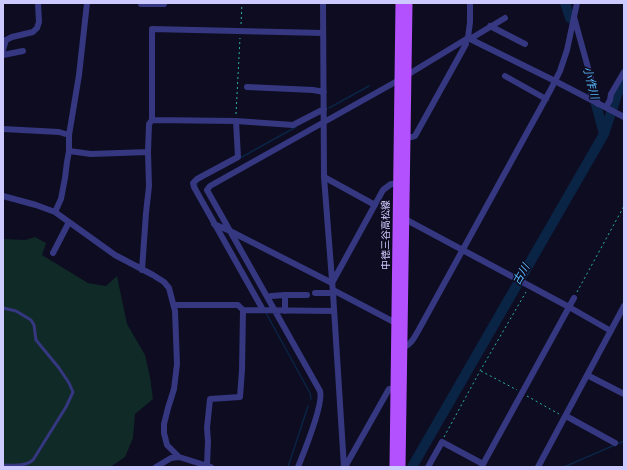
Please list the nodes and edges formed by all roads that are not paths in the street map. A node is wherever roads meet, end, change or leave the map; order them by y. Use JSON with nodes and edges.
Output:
{"nodes":[{"id":1,"x":38,"y":3,"type":"edge"},
{"id":2,"x":87,"y":3,"type":"edge"},
{"id":3,"x":164,"y":3,"type":"edge"},
{"id":4,"x":323,"y":3,"type":"edge"},
{"id":5,"x":400,"y":3,"type":"edge"},
{"id":6,"x":408,"y":3,"type":"edge"},
{"id":7,"x":470,"y":3,"type":"edge"},
{"id":8,"x":577,"y":3,"type":"edge"},
{"id":9,"x":141,"y":4,"type":"dead end"},
{"id":10,"x":574,"y":16,"type":"junction"},
{"id":11,"x":505,"y":18,"type":"dead end"},
{"id":12,"x":490,"y":26,"type":"junction"},
{"id":13,"x":323,"y":33,"type":"junction"},
{"id":14,"x":468,"y":39,"type":"junction"},
{"id":15,"x":525,"y":44,"type":"dead end"},
{"id":16,"x":3,"y":50,"type":"edge"},
{"id":17,"x":23,"y":51,"type":"dead end"},
{"id":18,"x":3,"y":55,"type":"edge"},
{"id":19,"x":624,"y":72,"type":"edge"},
{"id":20,"x":505,"y":76,"type":"dead end"},
{"id":21,"x":403,"y":77,"type":"junction"},
{"id":22,"x":555,"y":81,"type":"junction"},
{"id":23,"x":247,"y":87,"type":"dead end"},
{"id":24,"x":324,"y":92,"type":"junction"},
{"id":25,"x":546,"y":99,"type":"junction"},
{"id":26,"x":596,"y":103,"type":"junction"},
{"id":27,"x":607,"y":108,"type":"junction"},
{"id":28,"x":324,"y":109,"type":"junction"},
{"id":29,"x":624,"y":117,"type":"edge"},
{"id":30,"x":152,"y":120,"type":"junction"},
{"id":31,"x":236,"y":121,"type":"junction"},
{"id":32,"x":324,"y":123,"type":"junction"},
{"id":33,"x":3,"y":129,"type":"edge"},
{"id":34,"x":69,"y":135,"type":"junction"},
{"id":35,"x":402,"y":137,"type":"junction"},
{"id":36,"x":69,"y":151,"type":"junction"},
{"id":37,"x":148,"y":152,"type":"junction"},
{"id":38,"x":324,"y":177,"type":"junction"},
{"id":39,"x":402,"y":184,"type":"junction"},
{"id":40,"x":3,"y":196,"type":"edge"},
{"id":41,"x":375,"y":205,"type":"junction"},
{"id":42,"x":55,"y":212,"type":"junction"},
{"id":43,"x":402,"y":217,"type":"junction"},
{"id":44,"x":69,"y":222,"type":"junction"},
{"id":45,"x":214,"y":224,"type":"junction"},
{"id":46,"x":230,"y":231,"type":"junction"},
{"id":47,"x":463,"y":251,"type":"junction"},
{"id":48,"x":53,"y":253,"type":"dead end"},
{"id":49,"x":142,"y":270,"type":"junction"},
{"id":50,"x":333,"y":289,"type":"junction"},
{"id":51,"x":315,"y":293,"type":"dead end"},
{"id":52,"x":286,"y":295,"type":"junction"},
{"id":53,"x":307,"y":295,"type":"dead end"},
{"id":54,"x":575,"y":295,"type":"road end"},
{"id":55,"x":271,"y":296,"type":"dead end"},
{"id":56,"x":174,"y":305,"type":"junction"},
{"id":57,"x":624,"y":306,"type":"edge"},
{"id":58,"x":568,"y":307,"type":"junction"},
{"id":59,"x":3,"y":308,"type":"edge"},
{"id":60,"x":243,"y":310,"type":"junction"},
{"id":61,"x":263,"y":310,"type":"junction"},
{"id":62,"x":275,"y":310,"type":"junction"},
{"id":63,"x":285,"y":311,"type":"junction"},
{"id":64,"x":334,"y":311,"type":"junction"},
{"id":65,"x":397,"y":322,"type":"junction"},
{"id":66,"x":612,"y":328,"type":"junction"},
{"id":67,"x":400,"y":348,"type":"junction"},
{"id":68,"x":587,"y":375,"type":"junction"},
{"id":69,"x":399,"y":389,"type":"junction"},
{"id":70,"x":624,"y":394,"type":"edge"},
{"id":71,"x":566,"y":416,"type":"junction"},
{"id":72,"x":615,"y":443,"type":"dead end"},
{"id":73,"x":179,"y":456,"type":"junction"},
{"id":74,"x":3,"y":465,"type":"edge"},
{"id":75,"x":482,"y":465,"type":"edge"},
{"id":76,"x":209,"y":466,"type":"edge"},
{"id":77,"x":156,"y":467,"type":"edge"},
{"id":78,"x":298,"y":467,"type":"edge"},
{"id":79,"x":344,"y":467,"type":"edge"},
{"id":80,"x":394,"y":467,"type":"edge"},
{"id":81,"x":402,"y":467,"type":"edge"},
{"id":82,"x":428,"y":467,"type":"edge"},
{"id":83,"x":538,"y":467,"type":"edge"}],
"edges":[{"from":1,"to":16,"type":"street"},
{"from":2,"to":34,"type":"street"},
{"from":3,"to":9,"type":"street"},
{"from":4,"to":13,"type":"street"},
{"from":5,"to":21,"type":"main road","name":"中徳三谷高松線"},
{"from":6,"to":21,"type":"main road","name":"中徳三谷高松線"},
{"from":7,"to":14,"type":"street"},
{"from":8,"to":10,"type":"street"},
{"from":10,"to":22,"type":"street"},
{"from":10,"to":26,"type":"street"},
{"from":11,"to":12,"type":"street"},
{"from":12,"to":14,"type":"street"},
{"from":12,"to":15,"type":"street"},
{"from":13,"to":24,"type":"street"},
{"from":13,"to":30,"type":"street"},
{"from":14,"to":21,"type":"street"},
{"from":14,"to":22,"type":"street"},
{"from":14,"to":35,"type":"street"},
{"from":17,"to":18,"type":"street"},
{"from":19,"to":27,"type":"street"},
{"from":20,"to":25,"type":"street"},
{"from":21,"to":32,"type":"street"},
{"from":21,"to":35,"type":"main road","name":"中徳三谷高松線"},
{"from":22,"to":25,"type":"street"},
{"from":22,"to":26,"type":"street"},
{"from":23,"to":24,"type":"street"},
{"from":24,"to":28,"type":"street"},
{"from":25,"to":47,"type":"street"},
{"from":26,"to":27,"type":"street"},
{"from":27,"to":29,"type":"street"},
{"from":28,"to":31,"type":"street"},
{"from":28,"to":32,"type":"street"},
{"from":30,"to":31,"type":"street"},
{"from":30,"to":37,"type":"street"},
{"from":31,"to":45,"type":"street"},
{"from":32,"to":38,"type":"street"},
{"from":32,"to":46,"type":"street"},
{"from":33,"to":34,"type":"street"},
{"from":34,"to":36,"type":"street"},
{"from":35,"to":39,"type":"main road","name":"中徳三谷高松線"},
{"from":36,"to":37,"type":"street"},
{"from":36,"to":42,"type":"street"},
{"from":37,"to":49,"type":"street"},
{"from":38,"to":41,"type":"street"},
{"from":38,"to":50,"type":"street"},
{"from":39,"to":41,"type":"street"},
{"from":39,"to":43,"type":"main road","name":"中徳三谷高松線"},
{"from":40,"to":42,"type":"street"},
{"from":41,"to":50,"type":"street"},
{"from":42,"to":44,"type":"street"},
{"from":43,"to":47,"type":"street"},
{"from":43,"to":65,"type":"main road","name":"中徳三谷高松線"},
{"from":43,"to":67,"type":"main road","name":"中徳三谷高松線"},
{"from":44,"to":48,"type":"street"},
{"from":44,"to":49,"type":"street"},
{"from":45,"to":46,"type":"street"},
{"from":45,"to":61,"type":"street"},
{"from":46,"to":50,"type":"street"},
{"from":46,"to":62,"type":"street"},
{"from":47,"to":58,"type":"street"},
{"from":47,"to":67,"type":"street"},
{"from":49,"to":56,"type":"street"},
{"from":50,"to":51,"type":"street"},
{"from":50,"to":64,"type":"street"},
{"from":50,"to":65,"type":"street"},
{"from":52,"to":53,"type":"street"},
{"from":52,"to":55,"type":"street"},
{"from":52,"to":63,"type":"street"},
{"from":54,"to":58,"type":"street"},
{"from":56,"to":60,"type":"street"},
{"from":56,"to":73,"type":"street"},
{"from":57,"to":66,"type":"street"},
{"from":58,"to":66,"type":"street"},
{"from":58,"to":75,"type":"street"},
{"from":59,"to":74,"type":"lane"},
{"from":60,"to":61,"type":"street"},
{"from":60,"to":76,"type":"street"},
{"from":61,"to":62,"type":"street"},
{"from":62,"to":63,"type":"street"},
{"from":62,"to":78,"type":"street"},
{"from":63,"to":64,"type":"street"},
{"from":64,"to":79,"type":"street"},
{"from":65,"to":67,"type":"main road","name":"中徳三谷高松線"},
{"from":66,"to":68,"type":"street"},
{"from":67,"to":69,"type":"main road","name":"中徳三谷高松線"},
{"from":68,"to":70,"type":"street"},
{"from":68,"to":71,"type":"street"},
{"from":69,"to":79,"type":"street"},
{"from":69,"to":80,"type":"main road","name":"中徳三谷高松線"},
{"from":69,"to":81,"type":"main road","name":"中徳三谷高松線"},
{"from":71,"to":72,"type":"street"},
{"from":71,"to":83,"type":"street"},
{"from":73,"to":76,"type":"street"},
{"from":73,"to":77,"type":"street"},
{"from":75,"to":82,"type":"street"}]}
